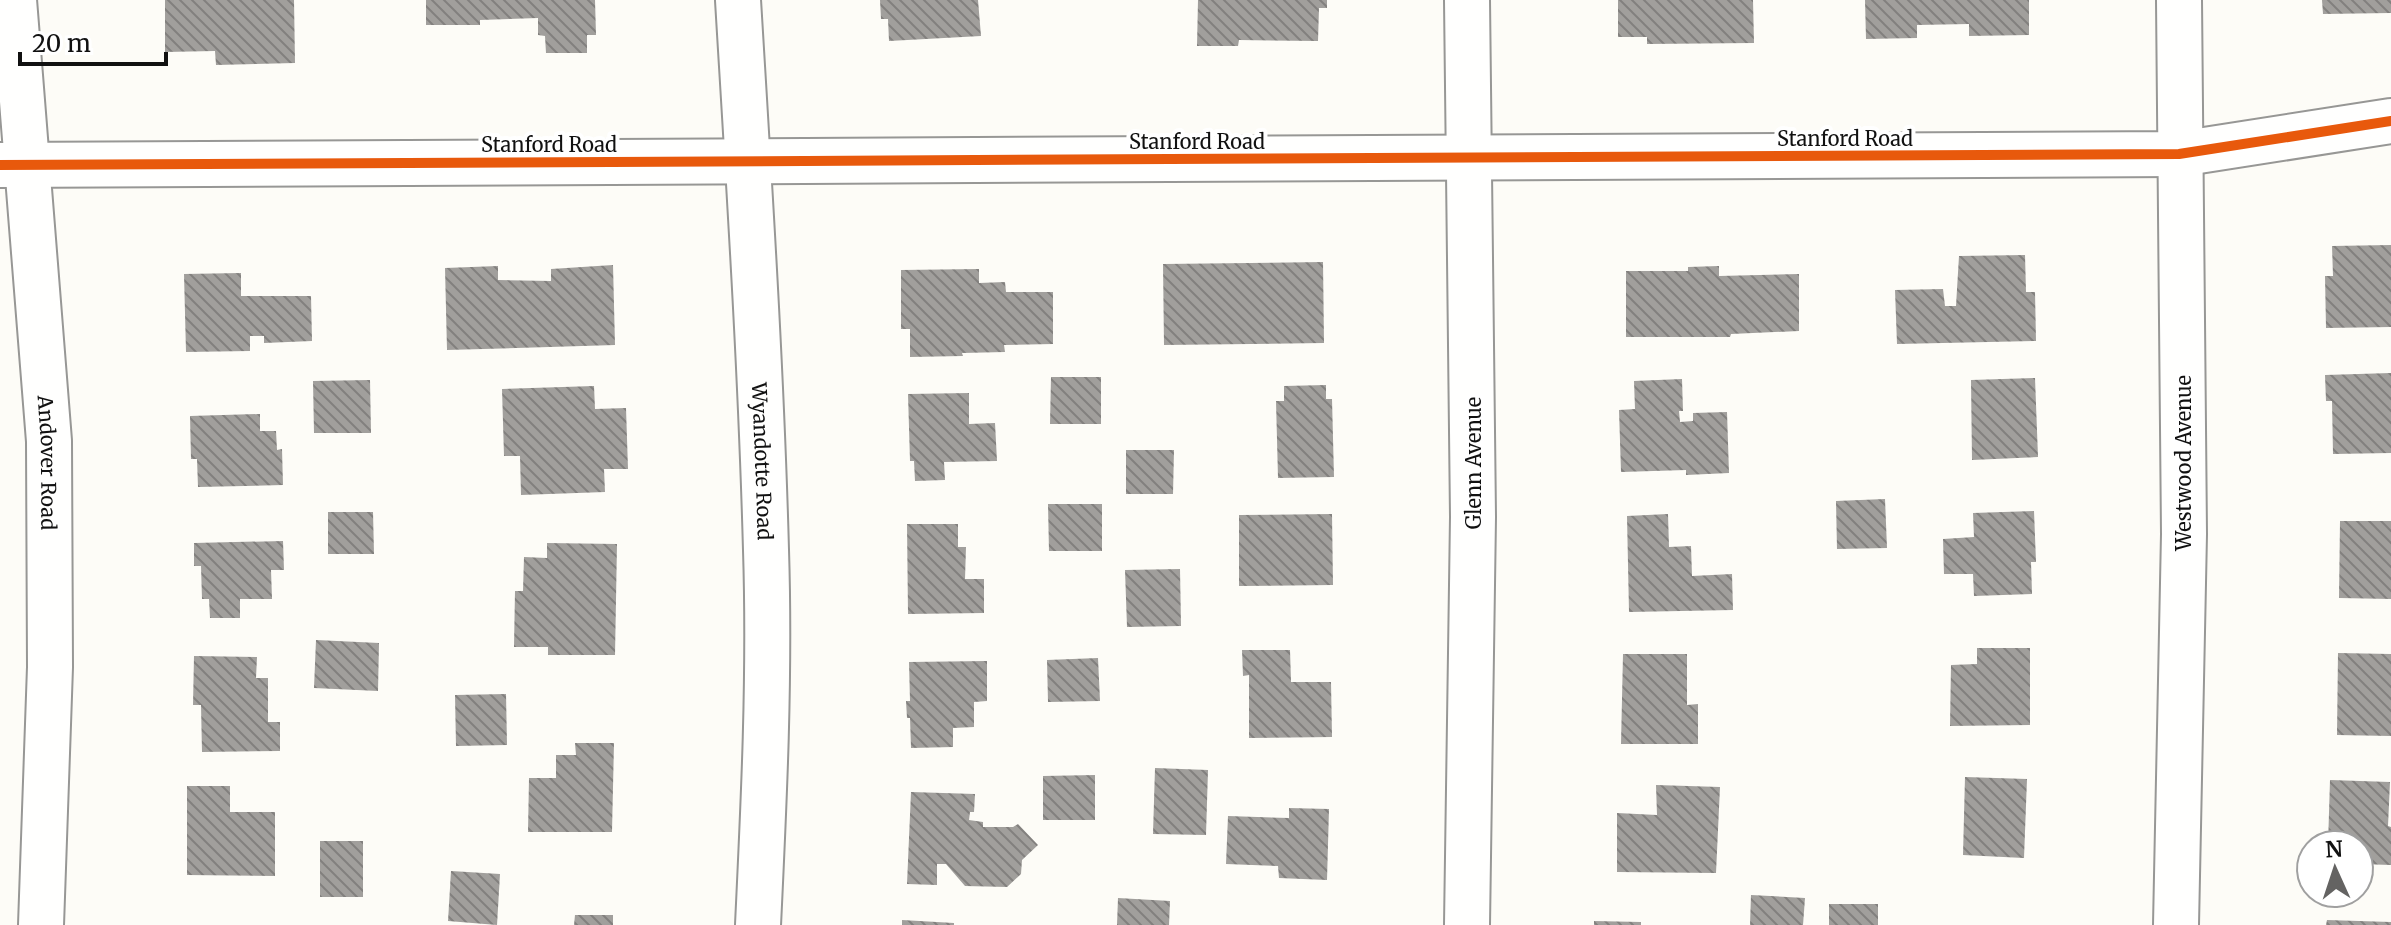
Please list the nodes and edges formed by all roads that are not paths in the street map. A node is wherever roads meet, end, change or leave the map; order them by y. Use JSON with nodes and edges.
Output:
{"nodes":[{"id":1,"x":14,"y":0,"type":"edge"},
{"id":2,"x":738,"y":0,"type":"edge"},
{"id":3,"x":1467,"y":0,"type":"edge"},
{"id":4,"x":2179,"y":0,"type":"edge"},
{"id":5,"x":2391,"y":121,"type":"edge"},
{"id":6,"x":2179,"y":154,"type":"junction"},
{"id":7,"x":1469,"y":159,"type":"junction"},
{"id":8,"x":748,"y":160,"type":"junction"},
{"id":9,"x":14,"y":165,"type":"edge"},
{"id":10,"x":41,"y":925,"type":"edge"},
{"id":11,"x":758,"y":925,"type":"edge"},
{"id":12,"x":1467,"y":925,"type":"edge"},
{"id":13,"x":2176,"y":925,"type":"edge"}],
"edges":[{"from":1,"to":9,"type":"street","name":"Andover Road"},
{"from":2,"to":8,"type":"street","name":"Wyandotte Road"},
{"from":3,"to":7,"type":"street","name":"Glenn Avenue"},
{"from":4,"to":6,"type":"street","name":"Westwood Avenue"},
{"from":5,"to":6,"type":"street","name":"Stanford Road"},
{"from":6,"to":7,"type":"street","name":"Stanford Road"},
{"from":6,"to":13,"type":"street","name":"Westwood Avenue"},
{"from":7,"to":8,"type":"street","name":"Stanford Road"},
{"from":7,"to":12,"type":"street","name":"Glenn Avenue"},
{"from":8,"to":9,"type":"street","name":"Stanford Road"},
{"from":8,"to":11,"type":"street","name":"Wyandotte Road"},
{"from":9,"to":10,"type":"street","name":"Andover Road"}]}
